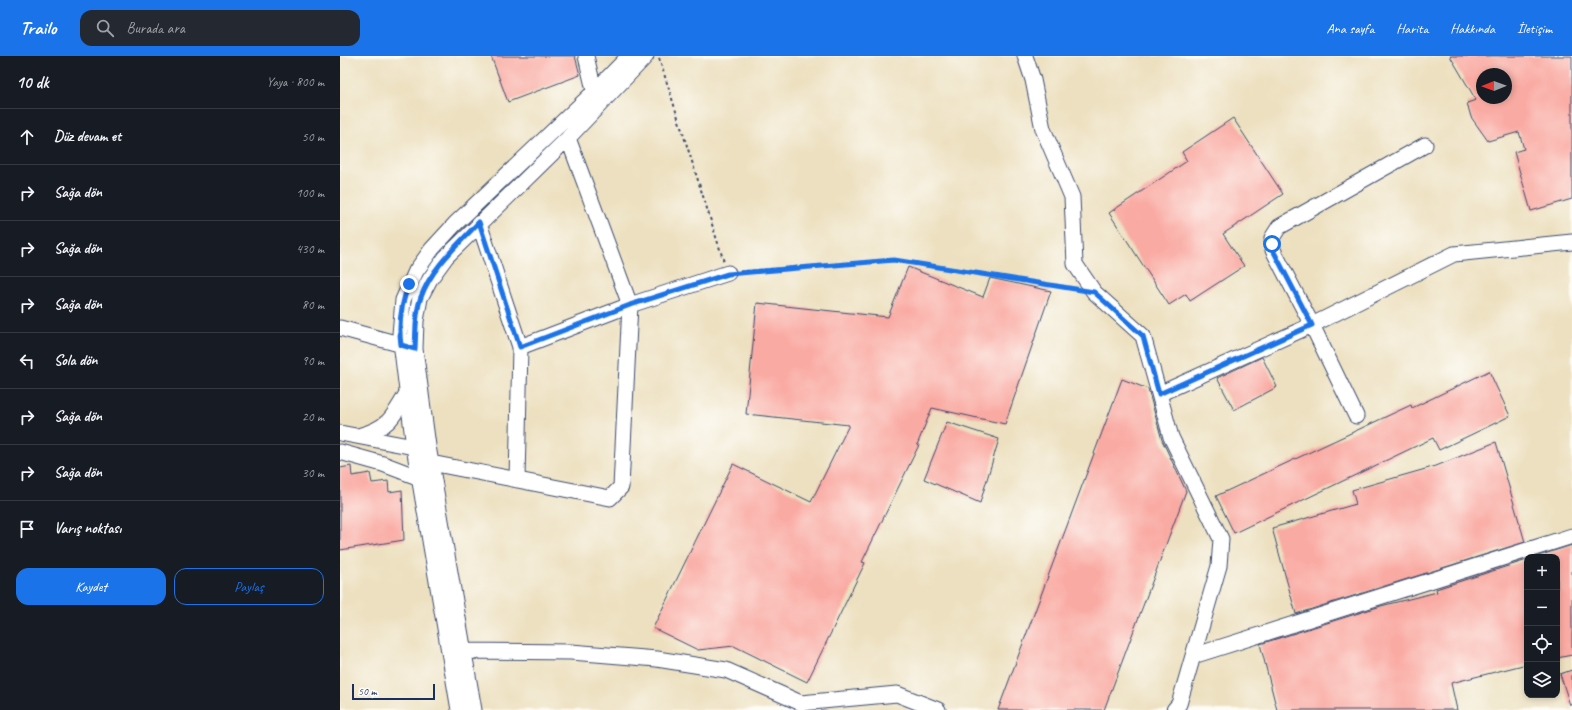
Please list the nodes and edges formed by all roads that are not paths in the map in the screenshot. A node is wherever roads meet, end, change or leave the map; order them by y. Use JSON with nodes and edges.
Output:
{"nodes":[{"id":1,"x":586,"y":56,"type":"edge"},
{"id":2,"x":629,"y":56,"type":"edge"},
{"id":3,"x":646,"y":56,"type":"edge"},
{"id":4,"x":1025,"y":56,"type":"edge"},
{"id":5,"x":596,"y":99,"type":"junction"},
{"id":6,"x":568,"y":138,"type":"junction"},
{"id":7,"x":1425,"y":145,"type":"dead end"},
{"id":8,"x":479,"y":222,"type":"junction"},
{"id":9,"x":1572,"y":242,"type":"edge"},
{"id":10,"x":728,"y":274,"type":"road end"},
{"id":11,"x":630,"y":305,"type":"junction"},
{"id":12,"x":1312,"y":325,"type":"junction"},
{"id":13,"x":340,"y":328,"type":"edge"},
{"id":14,"x":408,"y":347,"type":"junction"},
{"id":15,"x":520,"y":347,"type":"junction"},
{"id":16,"x":408,"y":393,"type":"junction"},
{"id":17,"x":1159,"y":394,"type":"junction"},
{"id":18,"x":1356,"y":416,"type":"dead end"},
{"id":19,"x":340,"y":433,"type":"edge"},
{"id":20,"x":355,"y":436,"type":"junction"},
{"id":21,"x":421,"y":447,"type":"junction"},
{"id":22,"x":340,"y":452,"type":"edge"},
{"id":23,"x":428,"y":472,"type":"junction"},
{"id":24,"x":517,"y":480,"type":"junction"},
{"id":25,"x":1572,"y":536,"type":"edge"},
{"id":26,"x":465,"y":651,"type":"junction"},
{"id":27,"x":1192,"y":656,"type":"junction"},
{"id":28,"x":459,"y":710,"type":"edge"},
{"id":29,"x":474,"y":710,"type":"edge"},
{"id":30,"x":938,"y":710,"type":"edge"},
{"id":31,"x":1174,"y":710,"type":"edge"}],
"edges":[{"from":1,"to":5,"type":"street"},
{"from":2,"to":5,"type":"street"},
{"from":3,"to":5,"type":"street"},
{"from":4,"to":17,"type":"street"},
{"from":5,"to":6,"type":"street"},
{"from":5,"to":14,"type":"street"},
{"from":6,"to":8,"type":"street"},
{"from":6,"to":11,"type":"street"},
{"from":7,"to":12,"type":"street"},
{"from":8,"to":14,"type":"street"},
{"from":8,"to":15,"type":"street"},
{"from":9,"to":12,"type":"street"},
{"from":10,"to":11,"type":"street"},
{"from":11,"to":15,"type":"street"},
{"from":11,"to":24,"type":"street"},
{"from":12,"to":17,"type":"street"},
{"from":12,"to":18,"type":"street"},
{"from":13,"to":14,"type":"street"},
{"from":14,"to":16,"type":"street"},
{"from":14,"to":21,"type":"street"},
{"from":15,"to":24,"type":"street"},
{"from":16,"to":20,"type":"street"},
{"from":16,"to":21,"type":"street"},
{"from":17,"to":27,"type":"street"},
{"from":19,"to":20,"type":"street"},
{"from":20,"to":21,"type":"street"},
{"from":21,"to":23,"type":"street"},
{"from":22,"to":23,"type":"street"},
{"from":23,"to":24,"type":"street"},
{"from":23,"to":26,"type":"street"},
{"from":23,"to":28,"type":"street"},
{"from":25,"to":27,"type":"street"},
{"from":26,"to":29,"type":"street"},
{"from":26,"to":30,"type":"street"},
{"from":27,"to":31,"type":"street"}]}
